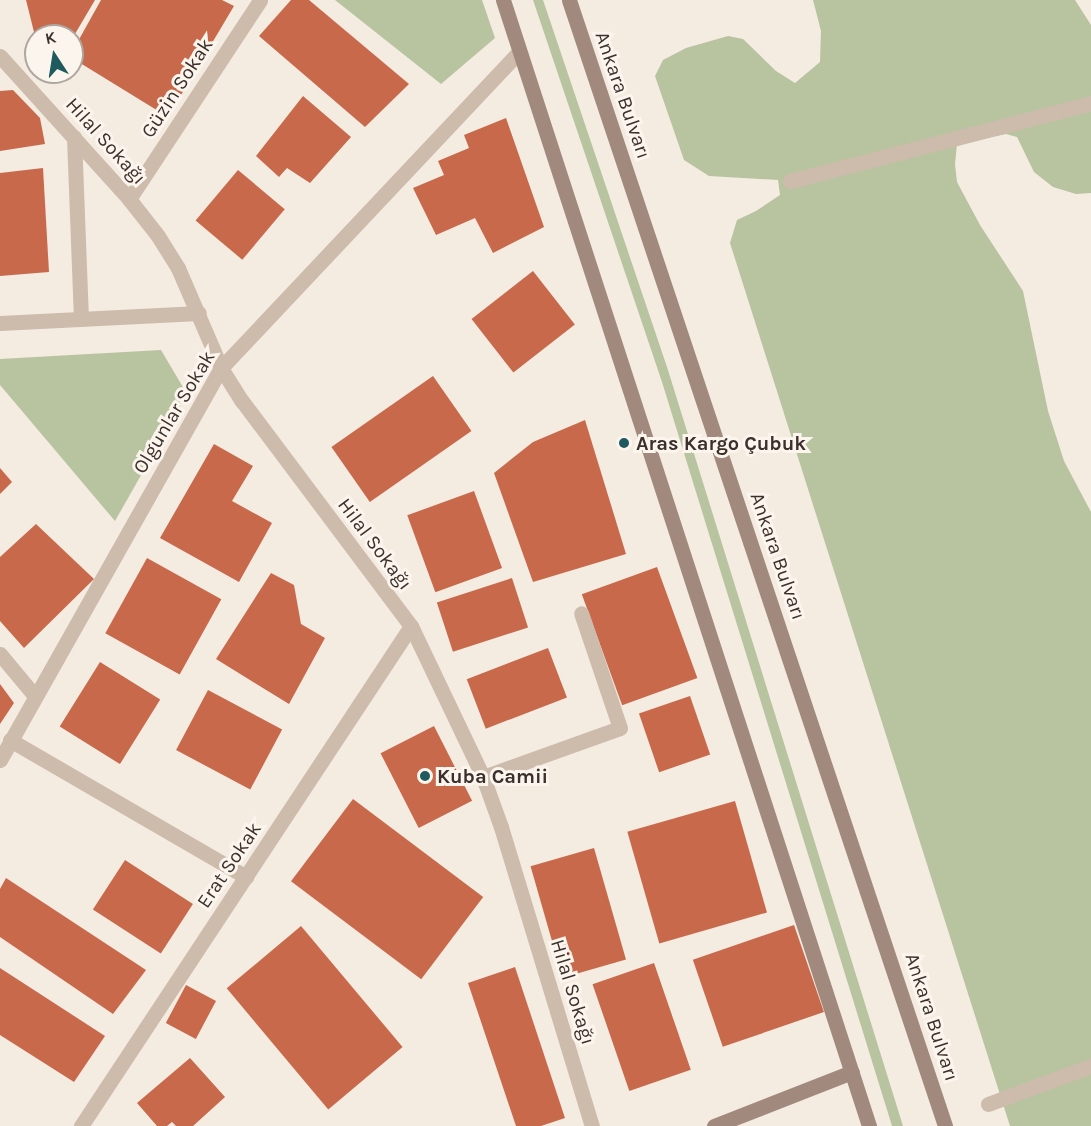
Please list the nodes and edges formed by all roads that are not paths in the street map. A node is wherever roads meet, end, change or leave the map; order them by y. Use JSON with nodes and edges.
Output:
{"nodes":[{"id":1,"x":260,"y":0,"type":"edge"},
{"id":2,"x":503,"y":0,"type":"edge"},
{"id":3,"x":569,"y":0,"type":"edge"},
{"id":4,"x":519,"y":52,"type":"junction"},
{"id":5,"x":0,"y":56,"type":"edge"},
{"id":6,"x":1091,"y":103,"type":"edge"},
{"id":7,"x":74,"y":137,"type":"junction"},
{"id":8,"x":790,"y":181,"type":"dead end"},
{"id":9,"x":129,"y":199,"type":"junction"},
{"id":10,"x":199,"y":314,"type":"junction"},
{"id":11,"x":81,"y":318,"type":"junction"},
{"id":12,"x":0,"y":323,"type":"edge"},
{"id":13,"x":221,"y":369,"type":"junction"},
{"id":14,"x":581,"y":613,"type":"dead end"},
{"id":15,"x":411,"y":626,"type":"junction"},
{"id":16,"x":0,"y":654,"type":"edge"},
{"id":17,"x":34,"y":695,"type":"junction"},
{"id":18,"x":10,"y":740,"type":"junction"},
{"id":19,"x":0,"y":760,"type":"edge"},
{"id":20,"x":483,"y":777,"type":"junction"},
{"id":21,"x":246,"y":877,"type":"junction"},
{"id":22,"x":1091,"y":1066,"type":"edge"},
{"id":23,"x":852,"y":1072,"type":"junction"},
{"id":24,"x":988,"y":1104,"type":"dead end"},
{"id":25,"x":81,"y":1126,"type":"edge"},
{"id":26,"x":592,"y":1126,"type":"edge"},
{"id":27,"x":714,"y":1126,"type":"edge"},
{"id":28,"x":869,"y":1126,"type":"edge"},
{"id":29,"x":945,"y":1126,"type":"edge"}],
"edges":[{"from":1,"to":9,"type":"street","name":"Güzin Sokak"},
{"from":2,"to":4,"type":"main road"},
{"from":3,"to":29,"type":"main road","name":"Ankara Bulvarı"},
{"from":4,"to":13,"type":"street","name":"Olgunlar Sokak"},
{"from":4,"to":23,"type":"main road"},
{"from":5,"to":7,"type":"street","name":"Hilal Sokağı"},
{"from":6,"to":8,"type":"street"},
{"from":7,"to":9,"type":"street","name":"Hilal Sokağı"},
{"from":7,"to":11,"type":"street"},
{"from":9,"to":10,"type":"street","name":"Hilal Sokağı"},
{"from":10,"to":11,"type":"street"},
{"from":10,"to":13,"type":"street","name":"Hilal Sokağı"},
{"from":11,"to":12,"type":"street"},
{"from":13,"to":15,"type":"street","name":"Hilal Sokağı"},
{"from":13,"to":17,"type":"street","name":"Olgunlar Sokak"},
{"from":14,"to":20,"type":"street"},
{"from":15,"to":20,"type":"street","name":"Hilal Sokağı"},
{"from":15,"to":21,"type":"street","name":"Erat Sokak"},
{"from":16,"to":17,"type":"street"},
{"from":17,"to":18,"type":"street","name":"Olgunlar Sokak"},
{"from":18,"to":19,"type":"street","name":"Olgunlar Sokak"},
{"from":18,"to":21,"type":"street"},
{"from":20,"to":26,"type":"street","name":"Hilal Sokağı"},
{"from":21,"to":25,"type":"street","name":"Erat Sokak"},
{"from":22,"to":24,"type":"street"},
{"from":23,"to":27,"type":"main road"},
{"from":23,"to":28,"type":"main road"}]}
